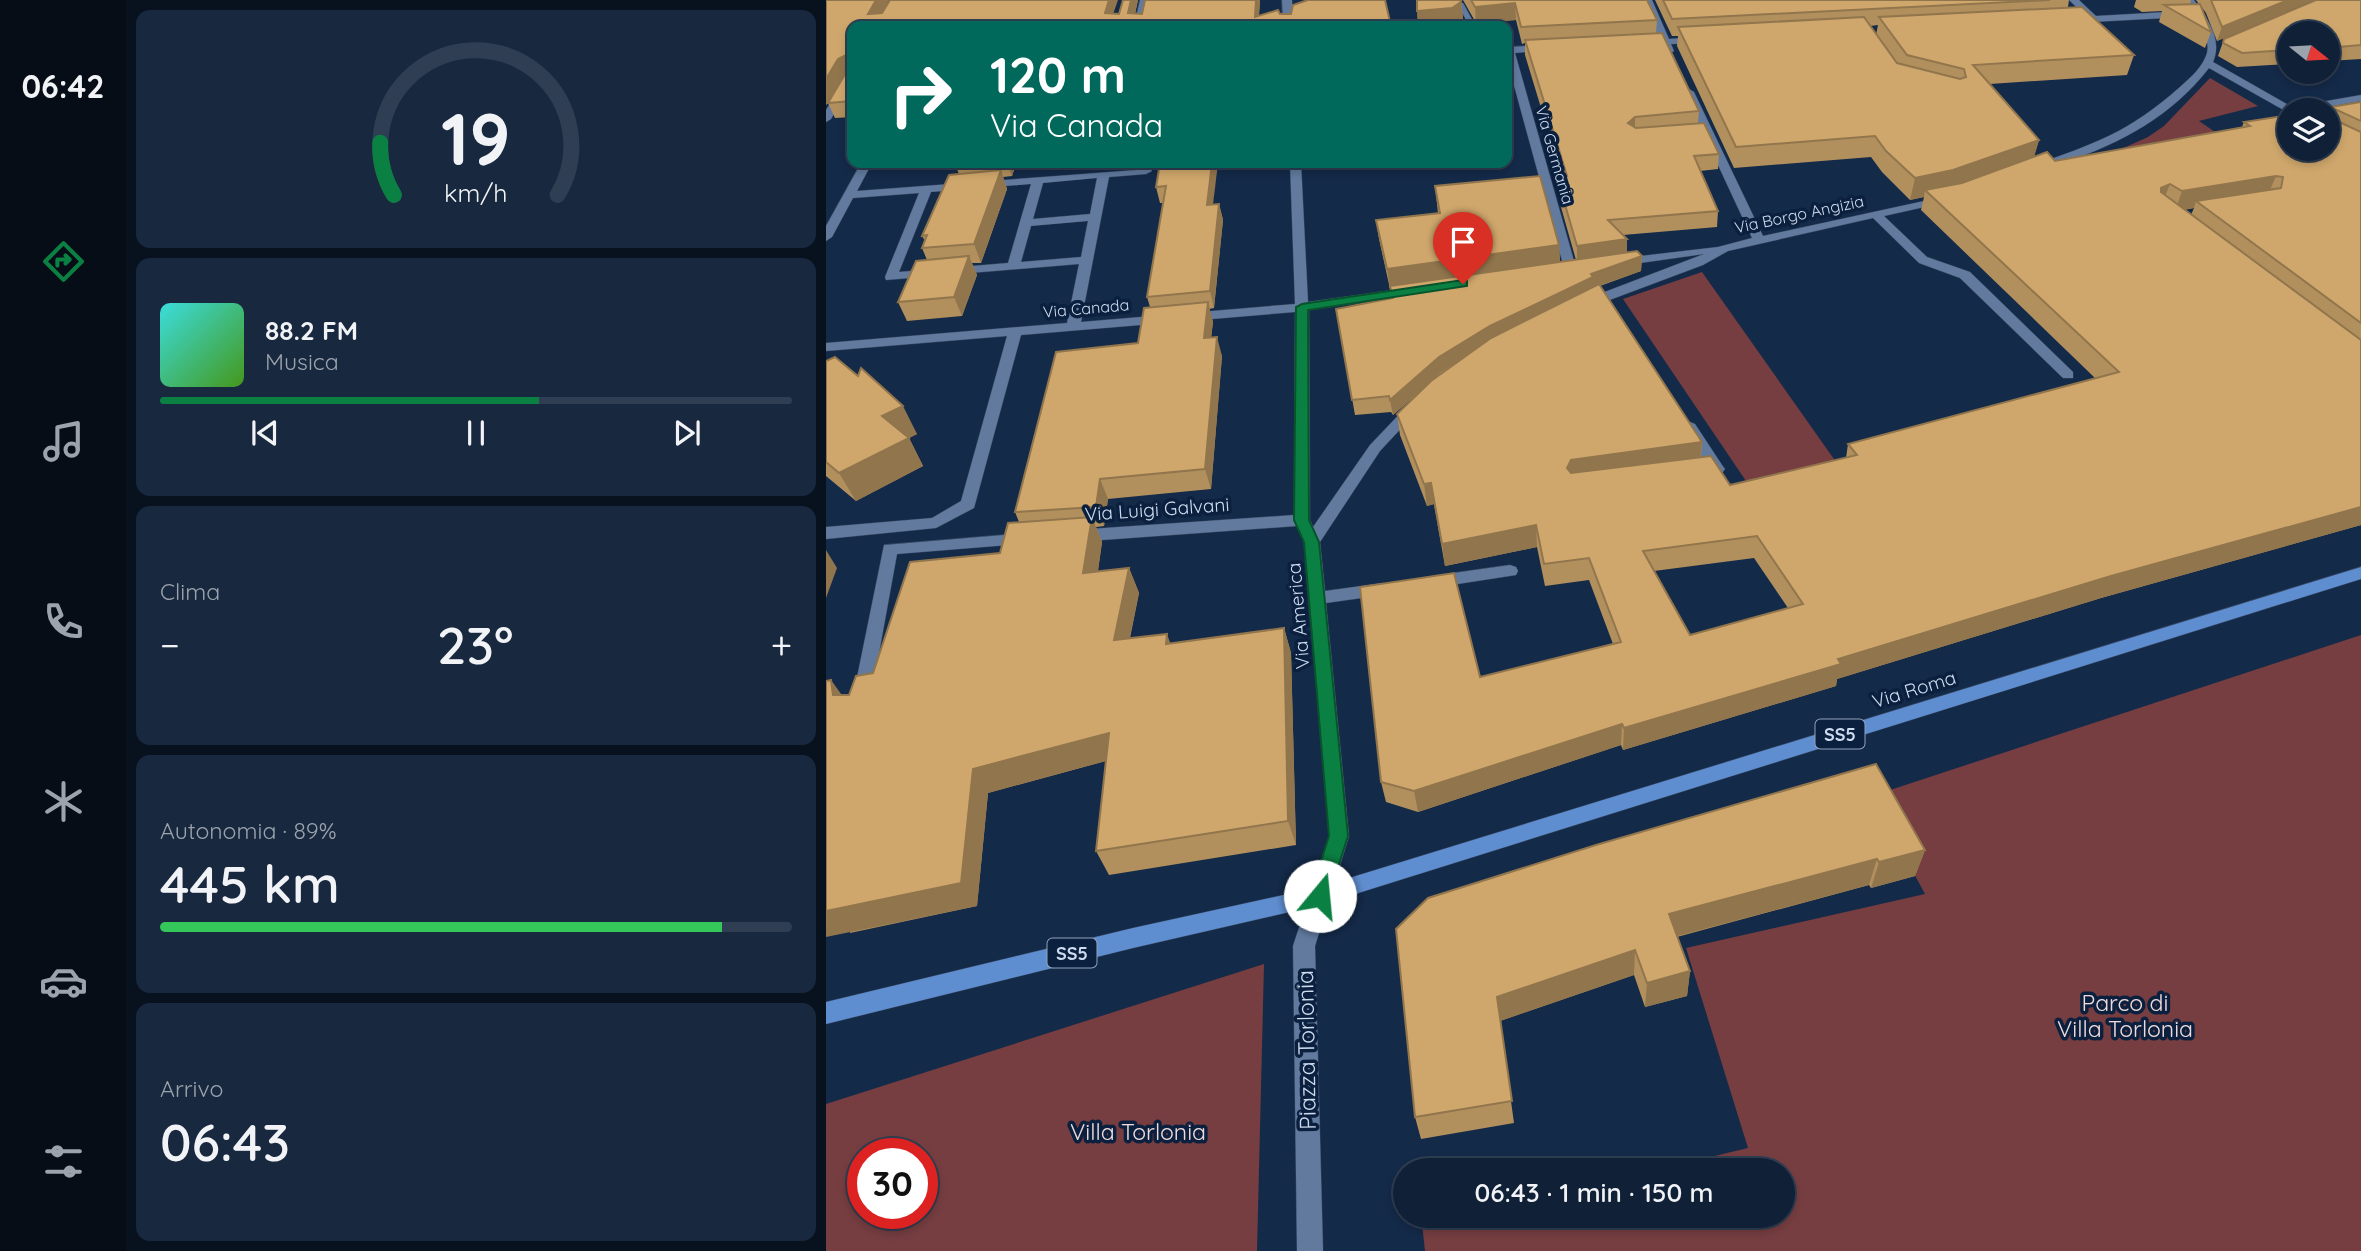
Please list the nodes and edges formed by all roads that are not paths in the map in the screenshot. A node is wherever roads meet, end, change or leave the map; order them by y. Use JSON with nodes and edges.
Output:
{"nodes":[{"id":1,"x":1145,"y":0,"type":"edge"},
{"id":2,"x":1287,"y":0,"type":"edge"},
{"id":3,"x":1647,"y":0,"type":"edge"},
{"id":4,"x":2074,"y":0,"type":"edge"},
{"id":5,"x":2189,"y":0,"type":"edge"},
{"id":6,"x":1460,"y":5,"type":"edge"},
{"id":7,"x":2199,"y":14,"type":"junction"},
{"id":8,"x":2094,"y":19,"type":"junction"},
{"id":9,"x":1140,"y":21,"type":"edge"},
{"id":10,"x":1288,"y":21,"type":"edge"},
{"id":11,"x":1471,"y":21,"type":"edge"},
{"id":12,"x":2067,"y":21,"type":"edge"},
{"id":13,"x":1704,"y":40,"type":"edge"},
{"id":14,"x":1665,"y":42,"type":"junction"},
{"id":15,"x":1626,"y":44,"type":"edge"},
{"id":16,"x":1561,"y":47,"type":"edge"},
{"id":17,"x":1512,"y":50,"type":"edge"},
{"id":18,"x":1512,"y":64,"type":"edge"},
{"id":19,"x":2209,"y":64,"type":"junction"},
{"id":20,"x":1675,"y":65,"type":"edge"},
{"id":21,"x":1681,"y":76,"type":"edge"},
{"id":22,"x":847,"y":83,"type":"edge"},
{"id":23,"x":2361,"y":98,"type":"edge"},
{"id":24,"x":2277,"y":102,"type":"edge"},
{"id":25,"x":2340,"y":102,"type":"edge"},
{"id":26,"x":827,"y":115,"type":"edge"},
{"id":27,"x":863,"y":168,"type":"edge"},
{"id":28,"x":1295,"y":168,"type":"edge"},
{"id":29,"x":1146,"y":170,"type":"dead end"},
{"id":30,"x":1104,"y":174,"type":"junction"},
{"id":31,"x":2016,"y":174,"type":"edge"},
{"id":32,"x":1038,"y":179,"type":"junction"},
{"id":33,"x":926,"y":189,"type":"junction"},
{"id":34,"x":849,"y":195,"type":"junction"},
{"id":35,"x":1952,"y":197,"type":"edge"},
{"id":36,"x":1875,"y":215,"type":"junction"},
{"id":37,"x":1095,"y":217,"type":"junction"},
{"id":38,"x":1026,"y":223,"type":"junction"},
{"id":39,"x":826,"y":237,"type":"edge"},
{"id":40,"x":1759,"y":240,"type":"junction"},
{"id":41,"x":1724,"y":248,"type":"junction"},
{"id":42,"x":1087,"y":260,"type":"junction"},
{"id":43,"x":1609,"y":263,"type":"edge"},
{"id":44,"x":1014,"y":266,"type":"junction"},
{"id":45,"x":1570,"y":268,"type":"edge"},
{"id":46,"x":1423,"y":289,"type":"edge"},
{"id":47,"x":1302,"y":307,"type":"junction"},
{"id":48,"x":1579,"y":307,"type":"edge"},
{"id":49,"x":1073,"y":327,"type":"junction"},
{"id":50,"x":1015,"y":331,"type":"junction"},
{"id":51,"x":826,"y":348,"type":"edge"},
{"id":52,"x":2068,"y":375,"type":"dead end"},
{"id":53,"x":1422,"y":397,"type":"edge"},
{"id":54,"x":1679,"y":411,"type":"edge"},
{"id":55,"x":1692,"y":472,"type":"edge"},
{"id":56,"x":1301,"y":520,"type":"junction"},
{"id":57,"x":826,"y":533,"type":"edge"},
{"id":58,"x":1312,"y":542,"type":"junction"},
{"id":59,"x":1510,"y":571,"type":"dead end"},
{"id":60,"x":2361,"y":573,"type":"edge"},
{"id":61,"x":1317,"y":598,"type":"junction"},
{"id":62,"x":859,"y":712,"type":"edge"},
{"id":63,"x":1320,"y":896,"type":"junction"},
{"id":64,"x":826,"y":1013,"type":"edge"},
{"id":65,"x":1310,"y":1251,"type":"edge"}],
"edges":[{"from":1,"to":9,"type":"street"},
{"from":2,"to":10,"type":"street"},
{"from":3,"to":14,"type":"street"},
{"from":4,"to":8,"type":"street"},
{"from":5,"to":7,"type":"street"},
{"from":6,"to":11,"type":"street"},
{"from":7,"to":8,"type":"street"},
{"from":7,"to":19,"type":"street"},
{"from":8,"to":12,"type":"street"},
{"from":13,"to":14,"type":"street"},
{"from":14,"to":15,"type":"street"},
{"from":14,"to":20,"type":"street"},
{"from":16,"to":17,"type":"street"},
{"from":18,"to":45,"type":"street","name":"Via Germania"},
{"from":19,"to":24,"type":"street"},
{"from":19,"to":31,"type":"street"},
{"from":21,"to":40,"type":"street"},
{"from":22,"to":26,"type":"street"},
{"from":23,"to":25,"type":"street"},
{"from":27,"to":34,"type":"street"},
{"from":28,"to":47,"type":"street","name":"Via America"},
{"from":29,"to":30,"type":"street"},
{"from":30,"to":32,"type":"street"},
{"from":30,"to":37,"type":"street"},
{"from":32,"to":33,"type":"street"},
{"from":32,"to":38,"type":"street"},
{"from":33,"to":34,"type":"street"},
{"from":33,"to":44,"type":"street"},
{"from":34,"to":39,"type":"street"},
{"from":35,"to":36,"type":"street","name":"Via Borgo Angizia"},
{"from":36,"to":40,"type":"street","name":"Via Borgo Angizia"},
{"from":36,"to":52,"type":"street"},
{"from":37,"to":38,"type":"street"},
{"from":37,"to":42,"type":"street"},
{"from":38,"to":44,"type":"street"},
{"from":40,"to":41,"type":"street","name":"Via Borgo Angizia"},
{"from":41,"to":43,"type":"street"},
{"from":41,"to":48,"type":"street","name":"Via Borgo Angizia"},
{"from":42,"to":44,"type":"street"},
{"from":42,"to":49,"type":"street"},
{"from":46,"to":47,"type":"street","name":"Via Canada"},
{"from":47,"to":49,"type":"street","name":"Via Canada"},
{"from":47,"to":56,"type":"street","name":"Via America"},
{"from":49,"to":50,"type":"street","name":"Via Canada"},
{"from":50,"to":51,"type":"street","name":"Via Canada"},
{"from":50,"to":57,"type":"street"},
{"from":53,"to":58,"type":"street"},
{"from":54,"to":55,"type":"street"},
{"from":56,"to":58,"type":"street","name":"Via America"},
{"from":56,"to":62,"type":"street","name":"Via Luigi Galvani"},
{"from":58,"to":61,"type":"street","name":"Via America"},
{"from":59,"to":61,"type":"street"},
{"from":60,"to":63,"type":"main road","name":"Via Roma","number":"SS5"},
{"from":61,"to":63,"type":"street","name":"Via America"},
{"from":63,"to":64,"type":"main road","number":"SS5"},
{"from":63,"to":65,"type":"street","name":"Piazza Torlonia"}]}
